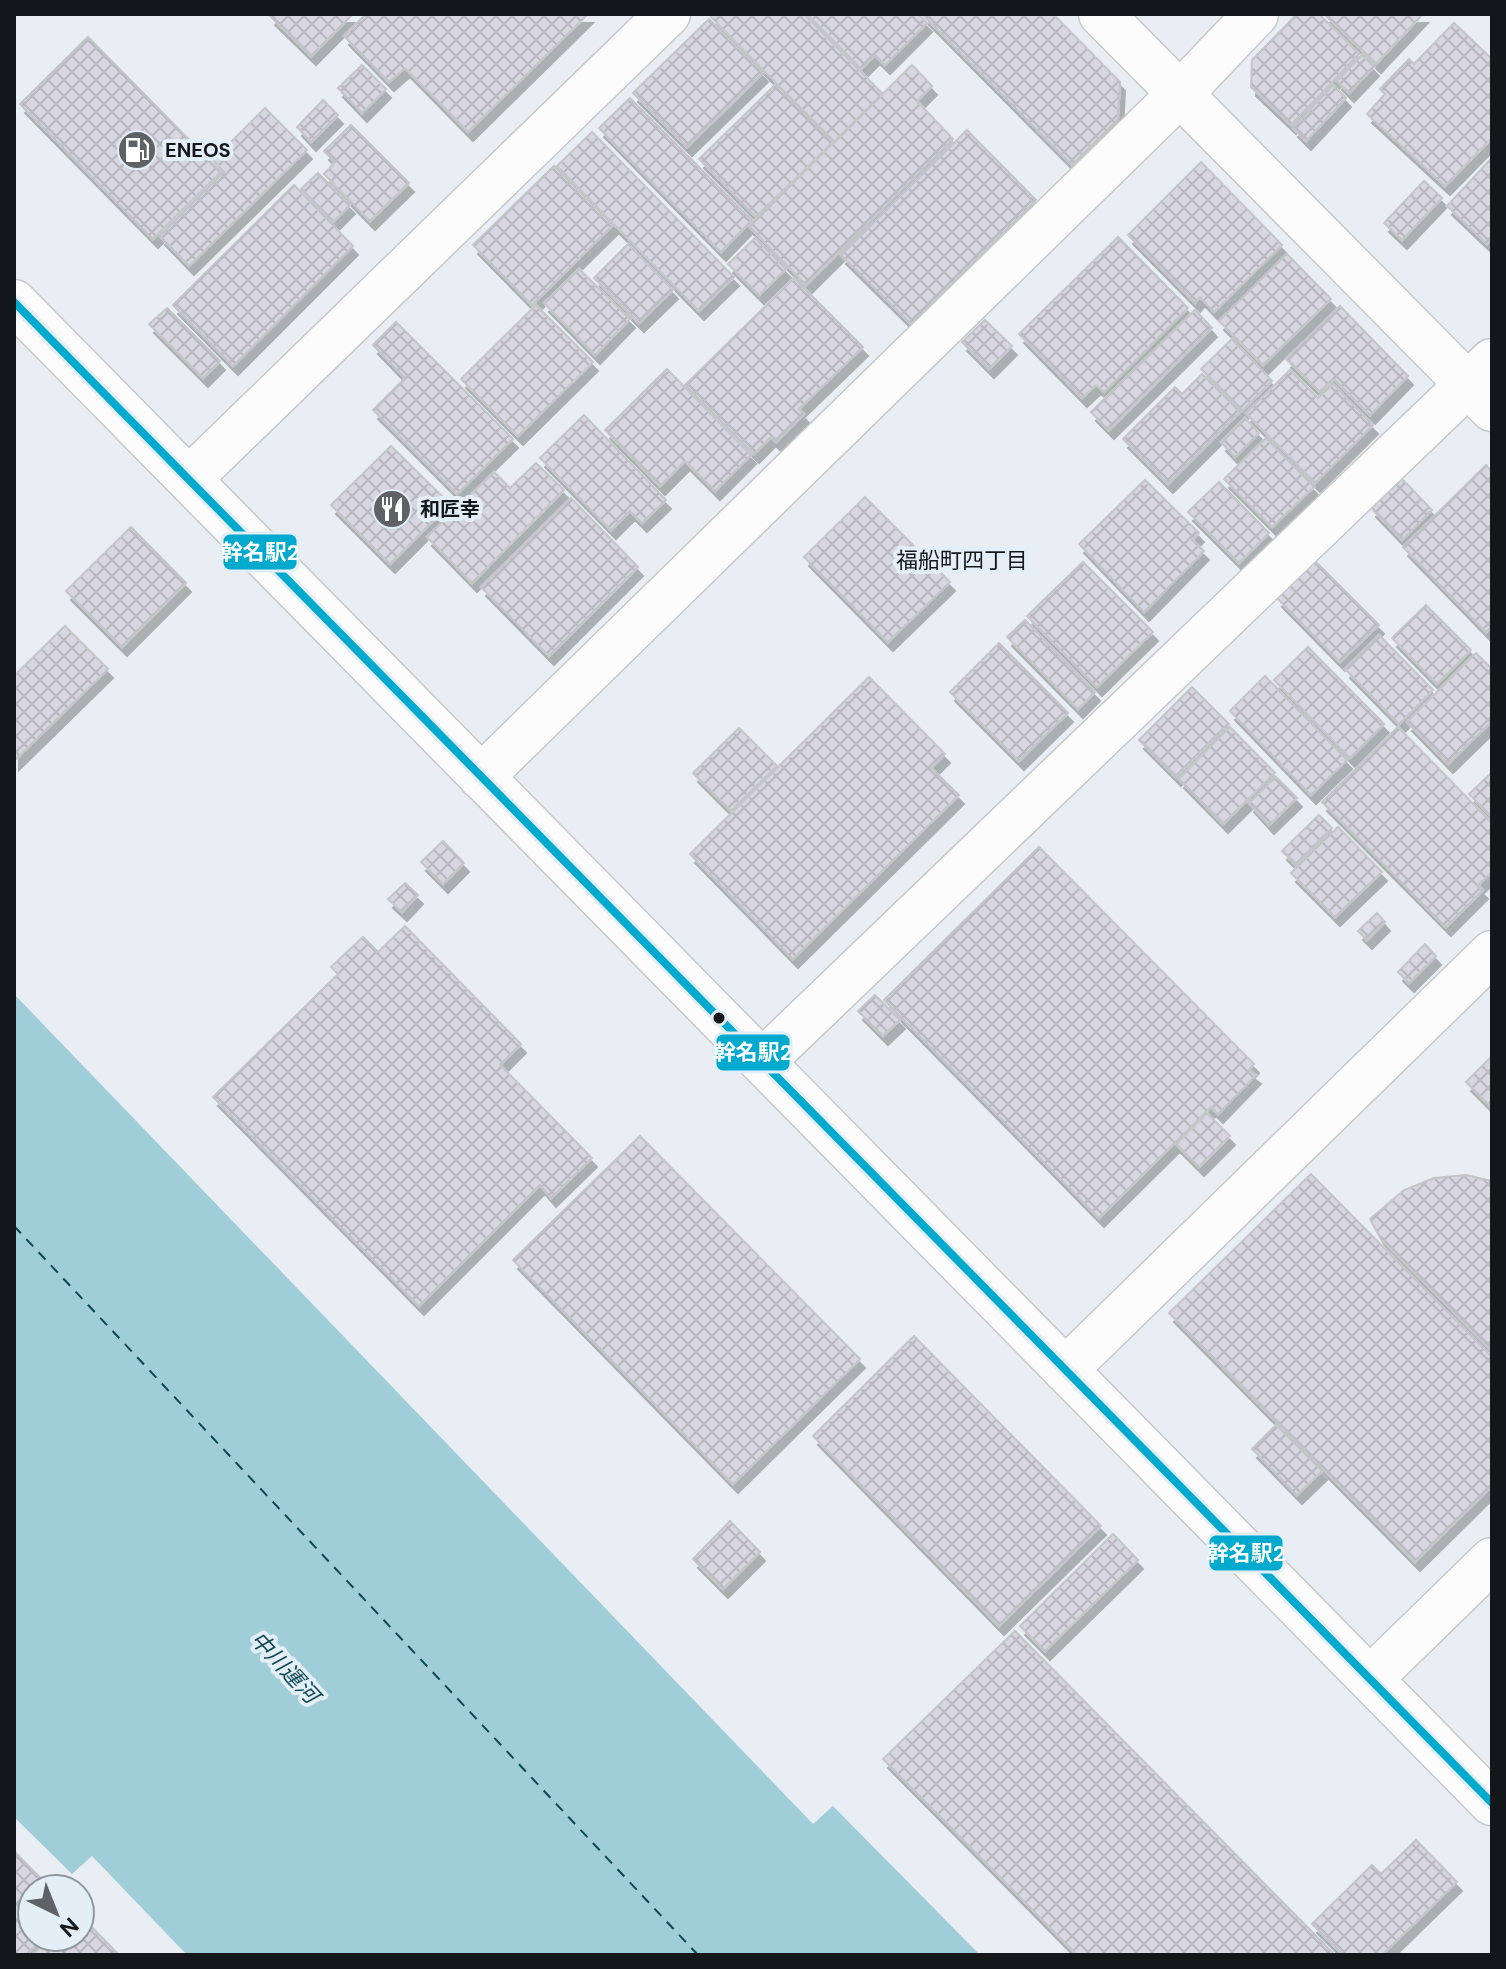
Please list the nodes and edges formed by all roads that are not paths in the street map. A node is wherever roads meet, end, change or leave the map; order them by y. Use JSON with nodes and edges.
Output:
{"nodes":[{"id":1,"x":668,"y":14,"type":"edge"},
{"id":2,"x":1101,"y":14,"type":"edge"},
{"id":3,"x":1256,"y":14,"type":"edge"},
{"id":4,"x":1180,"y":94,"type":"junction"},
{"id":5,"x":14,"y":302,"type":"edge"},
{"id":6,"x":1484,"y":385,"type":"edge"},
{"id":7,"x":189,"y":479,"type":"junction"},
{"id":8,"x":481,"y":777,"type":"junction"},
{"id":9,"x":1492,"y":953,"type":"edge"},
{"id":10,"x":762,"y":1062,"type":"junction"},
{"id":11,"x":1065,"y":1370,"type":"junction"},
{"id":12,"x":1492,"y":1560,"type":"edge"},
{"id":13,"x":1370,"y":1679,"type":"junction"},
{"id":14,"x":1492,"y":1803,"type":"edge"}],
"edges":[{"from":1,"to":7,"type":"street"},
{"from":2,"to":4,"type":"street"},
{"from":3,"to":4,"type":"street"},
{"from":4,"to":6,"type":"street"},
{"from":4,"to":8,"type":"street"},
{"from":5,"to":7,"type":"street"},
{"from":6,"to":10,"type":"street"},
{"from":7,"to":8,"type":"street"},
{"from":8,"to":10,"type":"street"},
{"from":9,"to":11,"type":"street"},
{"from":10,"to":11,"type":"street"},
{"from":11,"to":13,"type":"street"},
{"from":12,"to":13,"type":"street"},
{"from":13,"to":14,"type":"street"}]}
